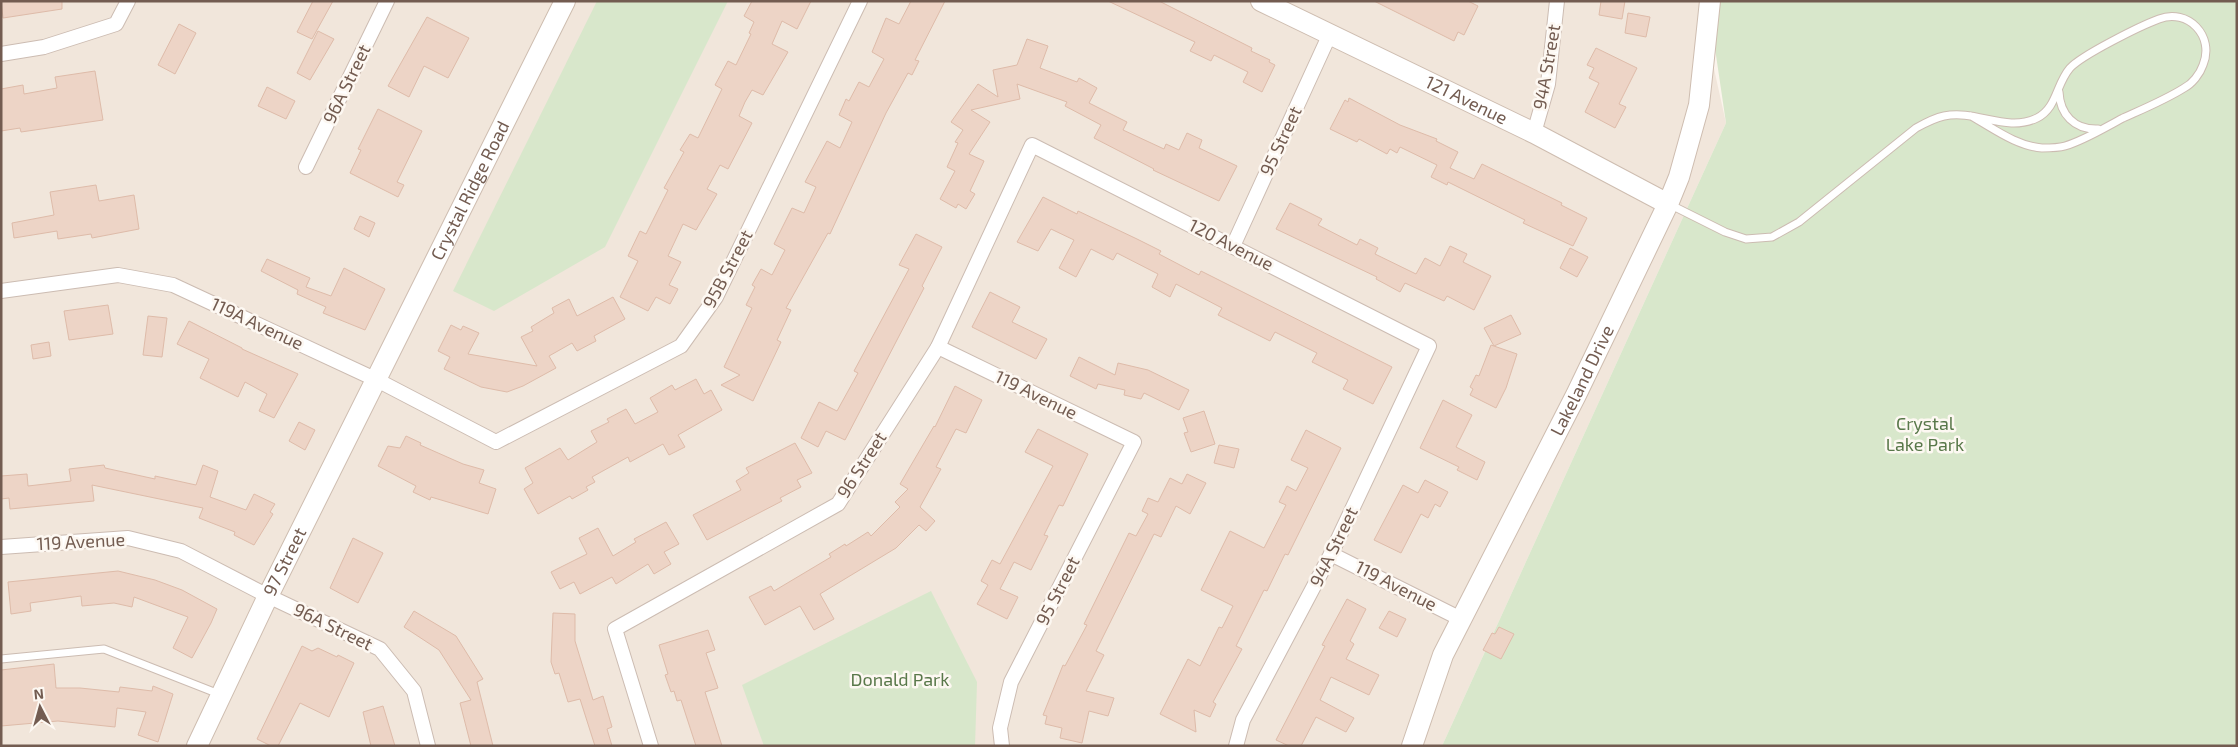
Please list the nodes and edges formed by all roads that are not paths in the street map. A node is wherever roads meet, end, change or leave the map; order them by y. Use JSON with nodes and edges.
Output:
{"nodes":[{"id":1,"x":128,"y":1,"type":"edge"},
{"id":2,"x":387,"y":1,"type":"edge"},
{"id":3,"x":860,"y":1,"type":"edge"},
{"id":4,"x":1261,"y":1,"type":"edge"},
{"id":5,"x":1557,"y":1,"type":"edge"},
{"id":6,"x":1710,"y":1,"type":"edge"},
{"id":7,"x":560,"y":3,"type":"edge"},
{"id":8,"x":1329,"y":36,"type":"junction"},
{"id":9,"x":1,"y":54,"type":"edge"},
{"id":10,"x":2058,"y":89,"type":"junction"},
{"id":11,"x":1971,"y":116,"type":"junction"},
{"id":12,"x":2101,"y":129,"type":"junction"},
{"id":13,"x":1534,"y":133,"type":"junction"},
{"id":14,"x":1032,"y":145,"type":"joint"},
{"id":15,"x":306,"y":167,"type":"dead end"},
{"id":16,"x":1668,"y":204,"type":"junction"},
{"id":17,"x":1233,"y":246,"type":"junction"},
{"id":18,"x":1,"y":291,"type":"edge"},
{"id":19,"x":1429,"y":346,"type":"joint"},
{"id":20,"x":938,"y":347,"type":"junction"},
{"id":21,"x":377,"y":380,"type":"junction"},
{"id":22,"x":496,"y":442,"type":"joint"},
{"id":23,"x":1134,"y":442,"type":"joint"},
{"id":24,"x":1,"y":547,"type":"edge"},
{"id":25,"x":1331,"y":554,"type":"junction"},
{"id":26,"x":268,"y":596,"type":"junction"},
{"id":27,"x":1461,"y":619,"type":"junction"},
{"id":28,"x":1,"y":659,"type":"edge"},
{"id":29,"x":221,"y":695,"type":"junction"},
{"id":30,"x":196,"y":746,"type":"edge"},
{"id":31,"x":428,"y":746,"type":"edge"},
{"id":32,"x":651,"y":746,"type":"edge"},
{"id":33,"x":1002,"y":746,"type":"edge"},
{"id":34,"x":1236,"y":746,"type":"edge"},
{"id":35,"x":1412,"y":746,"type":"edge"}],
"edges":[{"from":1,"to":9,"type":"street"},
{"from":2,"to":15,"type":"street","name":"96A Street"},
{"from":3,"to":22,"type":"street","name":"95B Street"},
{"from":4,"to":8,"type":"street","name":"121 Avenue"},
{"from":5,"to":13,"type":"street","name":"94A Street"},
{"from":6,"to":16,"type":"street","name":"Lakeland Drive"},
{"from":7,"to":21,"type":"street","name":"Crystal Ridge Road"},
{"from":8,"to":13,"type":"street","name":"121 Avenue"},
{"from":8,"to":17,"type":"street","name":"95 Street"},
{"from":10,"to":11,"type":"lane"},
{"from":10,"to":12,"type":"lane"},
{"from":10,"to":12,"type":"lane"},
{"from":11,"to":12,"type":"lane"},
{"from":11,"to":16,"type":"lane"},
{"from":13,"to":16,"type":"street","name":"121 Avenue"},
{"from":14,"to":17,"type":"street","name":"120 Avenue"},
{"from":14,"to":20,"type":"street","name":"96 Street"},
{"from":16,"to":27,"type":"street","name":"Lakeland Drive"},
{"from":17,"to":19,"type":"street","name":"120 Avenue"},
{"from":18,"to":21,"type":"street","name":"119A Avenue"},
{"from":19,"to":25,"type":"street","name":"94A Street"},
{"from":20,"to":23,"type":"street","name":"119 Avenue"},
{"from":20,"to":32,"type":"street","name":"96 Street"},
{"from":21,"to":22,"type":"street","name":"119A Avenue"},
{"from":21,"to":26,"type":"street","name":"97 Street"},
{"from":23,"to":33,"type":"street","name":"95 Street"},
{"from":24,"to":26,"type":"street","name":"119 Avenue"},
{"from":25,"to":27,"type":"street","name":"119 Avenue"},
{"from":25,"to":34,"type":"street","name":"94A Street"},
{"from":26,"to":29,"type":"street","name":"97 Street"},
{"from":26,"to":31,"type":"street","name":"96A Street"},
{"from":27,"to":35,"type":"street","name":"Lakeland Drive"},
{"from":28,"to":29,"type":"lane"},
{"from":29,"to":30,"type":"street","name":"97 Street"}]}
